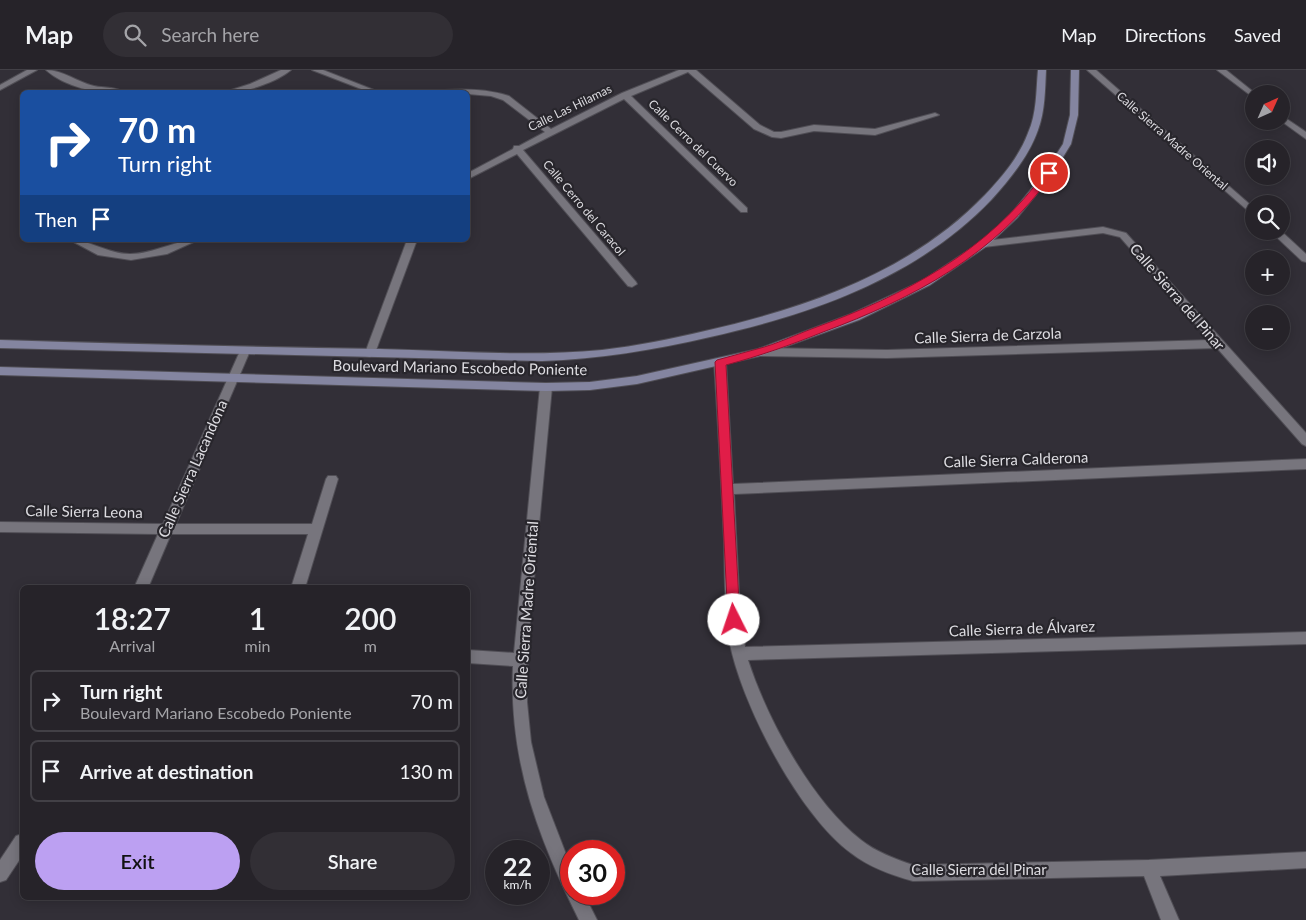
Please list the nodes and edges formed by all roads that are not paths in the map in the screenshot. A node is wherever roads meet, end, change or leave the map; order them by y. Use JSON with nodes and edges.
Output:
{"nodes":[{"id":1,"x":34,"y":70,"type":"edge"},
{"id":2,"x":50,"y":70,"type":"edge"},
{"id":3,"x":287,"y":70,"type":"edge"},
{"id":4,"x":316,"y":70,"type":"edge"},
{"id":5,"x":686,"y":70,"type":"edge"},
{"id":6,"x":691,"y":70,"type":"edge"},
{"id":7,"x":1042,"y":70,"type":"edge"},
{"id":8,"x":1075,"y":70,"type":"edge"},
{"id":9,"x":1091,"y":70,"type":"edge"},
{"id":10,"x":1225,"y":71,"type":"edge"},
{"id":11,"x":0,"y":88,"type":"edge"},
{"id":12,"x":1245,"y":88,"type":"edge"},
{"id":13,"x":99,"y":90,"type":"edge"},
{"id":14,"x":237,"y":90,"type":"edge"},
{"id":15,"x":370,"y":90,"type":"edge"},
{"id":16,"x":470,"y":92,"type":"edge"},
{"id":17,"x":625,"y":95,"type":"junction"},
{"id":18,"x":935,"y":115,"type":"dead end"},
{"id":19,"x":1290,"y":124,"type":"edge"},
{"id":20,"x":550,"y":132,"type":"junction"},
{"id":21,"x":1306,"y":136,"type":"edge"},
{"id":22,"x":517,"y":148,"type":"junction"},
{"id":23,"x":470,"y":175,"type":"edge"},
{"id":24,"x":1245,"y":205,"type":"edge"},
{"id":25,"x":744,"y":210,"type":"dead end"},
{"id":26,"x":1285,"y":240,"type":"edge"},
{"id":27,"x":79,"y":242,"type":"edge"},
{"id":28,"x":188,"y":242,"type":"edge"},
{"id":29,"x":411,"y":242,"type":"edge"},
{"id":30,"x":984,"y":244,"type":"junction"},
{"id":31,"x":1306,"y":259,"type":"edge"},
{"id":32,"x":632,"y":284,"type":"dead end"},
{"id":33,"x":0,"y":344,"type":"edge"},
{"id":34,"x":1217,"y":344,"type":"junction"},
{"id":35,"x":245,"y":351,"type":"junction"},
{"id":36,"x":760,"y":352,"type":"junction"},
{"id":37,"x":370,"y":353,"type":"junction"},
{"id":38,"x":720,"y":362,"type":"junction"},
{"id":39,"x":0,"y":371,"type":"edge"},
{"id":40,"x":233,"y":377,"type":"junction"},
{"id":41,"x":546,"y":387,"type":"junction"},
{"id":42,"x":1306,"y":441,"type":"edge"},
{"id":43,"x":1306,"y":464,"type":"edge"},
{"id":44,"x":332,"y":479,"type":"dead end"},
{"id":45,"x":728,"y":489,"type":"junction"},
{"id":46,"x":0,"y":527,"type":"edge"},
{"id":47,"x":167,"y":529,"type":"junction"},
{"id":48,"x":316,"y":529,"type":"junction"},
{"id":49,"x":142,"y":585,"type":"edge"},
{"id":50,"x":299,"y":585,"type":"edge"},
{"id":51,"x":1306,"y":638,"type":"edge"},
{"id":52,"x":739,"y":654,"type":"junction"},
{"id":53,"x":470,"y":657,"type":"edge"},
{"id":54,"x":520,"y":660,"type":"junction"},
{"id":55,"x":20,"y":845,"type":"edge"},
{"id":56,"x":560,"y":860,"type":"edge"},
{"id":57,"x":1306,"y":860,"type":"edge"},
{"id":58,"x":1149,"y":868,"type":"junction"},
{"id":59,"x":0,"y":874,"type":"edge"},
{"id":60,"x":580,"y":905,"type":"edge"},
{"id":61,"x":588,"y":920,"type":"edge"},
{"id":62,"x":1170,"y":920,"type":"edge"}],
"edges":[{"from":1,"to":11,"type":"street"},
{"from":2,"to":13,"type":"street"},
{"from":3,"to":14,"type":"street"},
{"from":4,"to":15,"type":"street"},
{"from":5,"to":17,"type":"street","name":"Calle Las Hilamas"},
{"from":6,"to":18,"type":"street"},
{"from":7,"to":37,"type":"street","name":"Boulevard Mariano Escobedo Poniente"},
{"from":8,"to":30,"type":"street","name":"Boulevard Mariano Escobedo Poniente"},
{"from":9,"to":24,"type":"street","name":"Calle Sierra Madre Oriental"},
{"from":10,"to":12,"type":"street"},
{"from":16,"to":20,"type":"street"},
{"from":17,"to":20,"type":"street","name":"Calle Las Hilamas"},
{"from":17,"to":25,"type":"street","name":"Calle Cerro del Cuervo"},
{"from":19,"to":21,"type":"street"},
{"from":20,"to":22,"type":"street","name":"Calle Las Hilamas"},
{"from":22,"to":23,"type":"street","name":"Calle Las Hilamas"},
{"from":22,"to":32,"type":"street","name":"Calle Cerro del Caracol"},
{"from":26,"to":31,"type":"street"},
{"from":27,"to":28,"type":"street"},
{"from":29,"to":37,"type":"street"},
{"from":30,"to":34,"type":"street","name":"Calle Sierra del Pinar"},
{"from":30,"to":36,"type":"street","name":"Boulevard Mariano Escobedo Poniente"},
{"from":33,"to":35,"type":"street","name":"Boulevard Mariano Escobedo Poniente"},
{"from":34,"to":36,"type":"street","name":"Calle Sierra de Carzola"},
{"from":34,"to":42,"type":"street","name":"Calle Sierra del Pinar"},
{"from":35,"to":37,"type":"street","name":"Boulevard Mariano Escobedo Poniente"},
{"from":35,"to":40,"type":"street","name":"Calle Sierra Lacandona"},
{"from":36,"to":38,"type":"street","name":"Boulevard Mariano Escobedo Poniente"},
{"from":38,"to":41,"type":"street","name":"Boulevard Mariano Escobedo Poniente"},
{"from":38,"to":45,"type":"street","name":"Calle Sierra del Pinar"},
{"from":39,"to":40,"type":"street","name":"Boulevard Mariano Escobedo Poniente"},
{"from":40,"to":41,"type":"street","name":"Boulevard Mariano Escobedo Poniente"},
{"from":40,"to":47,"type":"street","name":"Calle Sierra Lacandona"},
{"from":41,"to":54,"type":"street","name":"Calle Sierra Madre Oriental"},
{"from":43,"to":45,"type":"street","name":"Calle Sierra Calderona"},
{"from":44,"to":48,"type":"street"},
{"from":45,"to":52,"type":"street","name":"Calle Sierra del Pinar"},
{"from":46,"to":47,"type":"street","name":"Calle Sierra Leona"},
{"from":47,"to":48,"type":"street","name":"Calle Sierra Leona"},
{"from":47,"to":49,"type":"street","name":"Calle Sierra Lacandona"},
{"from":48,"to":50,"type":"street"},
{"from":51,"to":52,"type":"street","name":"Calle Sierra de Álvarez"},
{"from":52,"to":58,"type":"street","name":"Calle Sierra del Pinar"},
{"from":53,"to":54,"type":"street"},
{"from":54,"to":56,"type":"street","name":"Calle Sierra Madre Oriental"},
{"from":55,"to":59,"type":"street"},
{"from":57,"to":58,"type":"street","name":"Calle Sierra del Pinar"},
{"from":58,"to":62,"type":"street"},
{"from":60,"to":61,"type":"street"}]}
